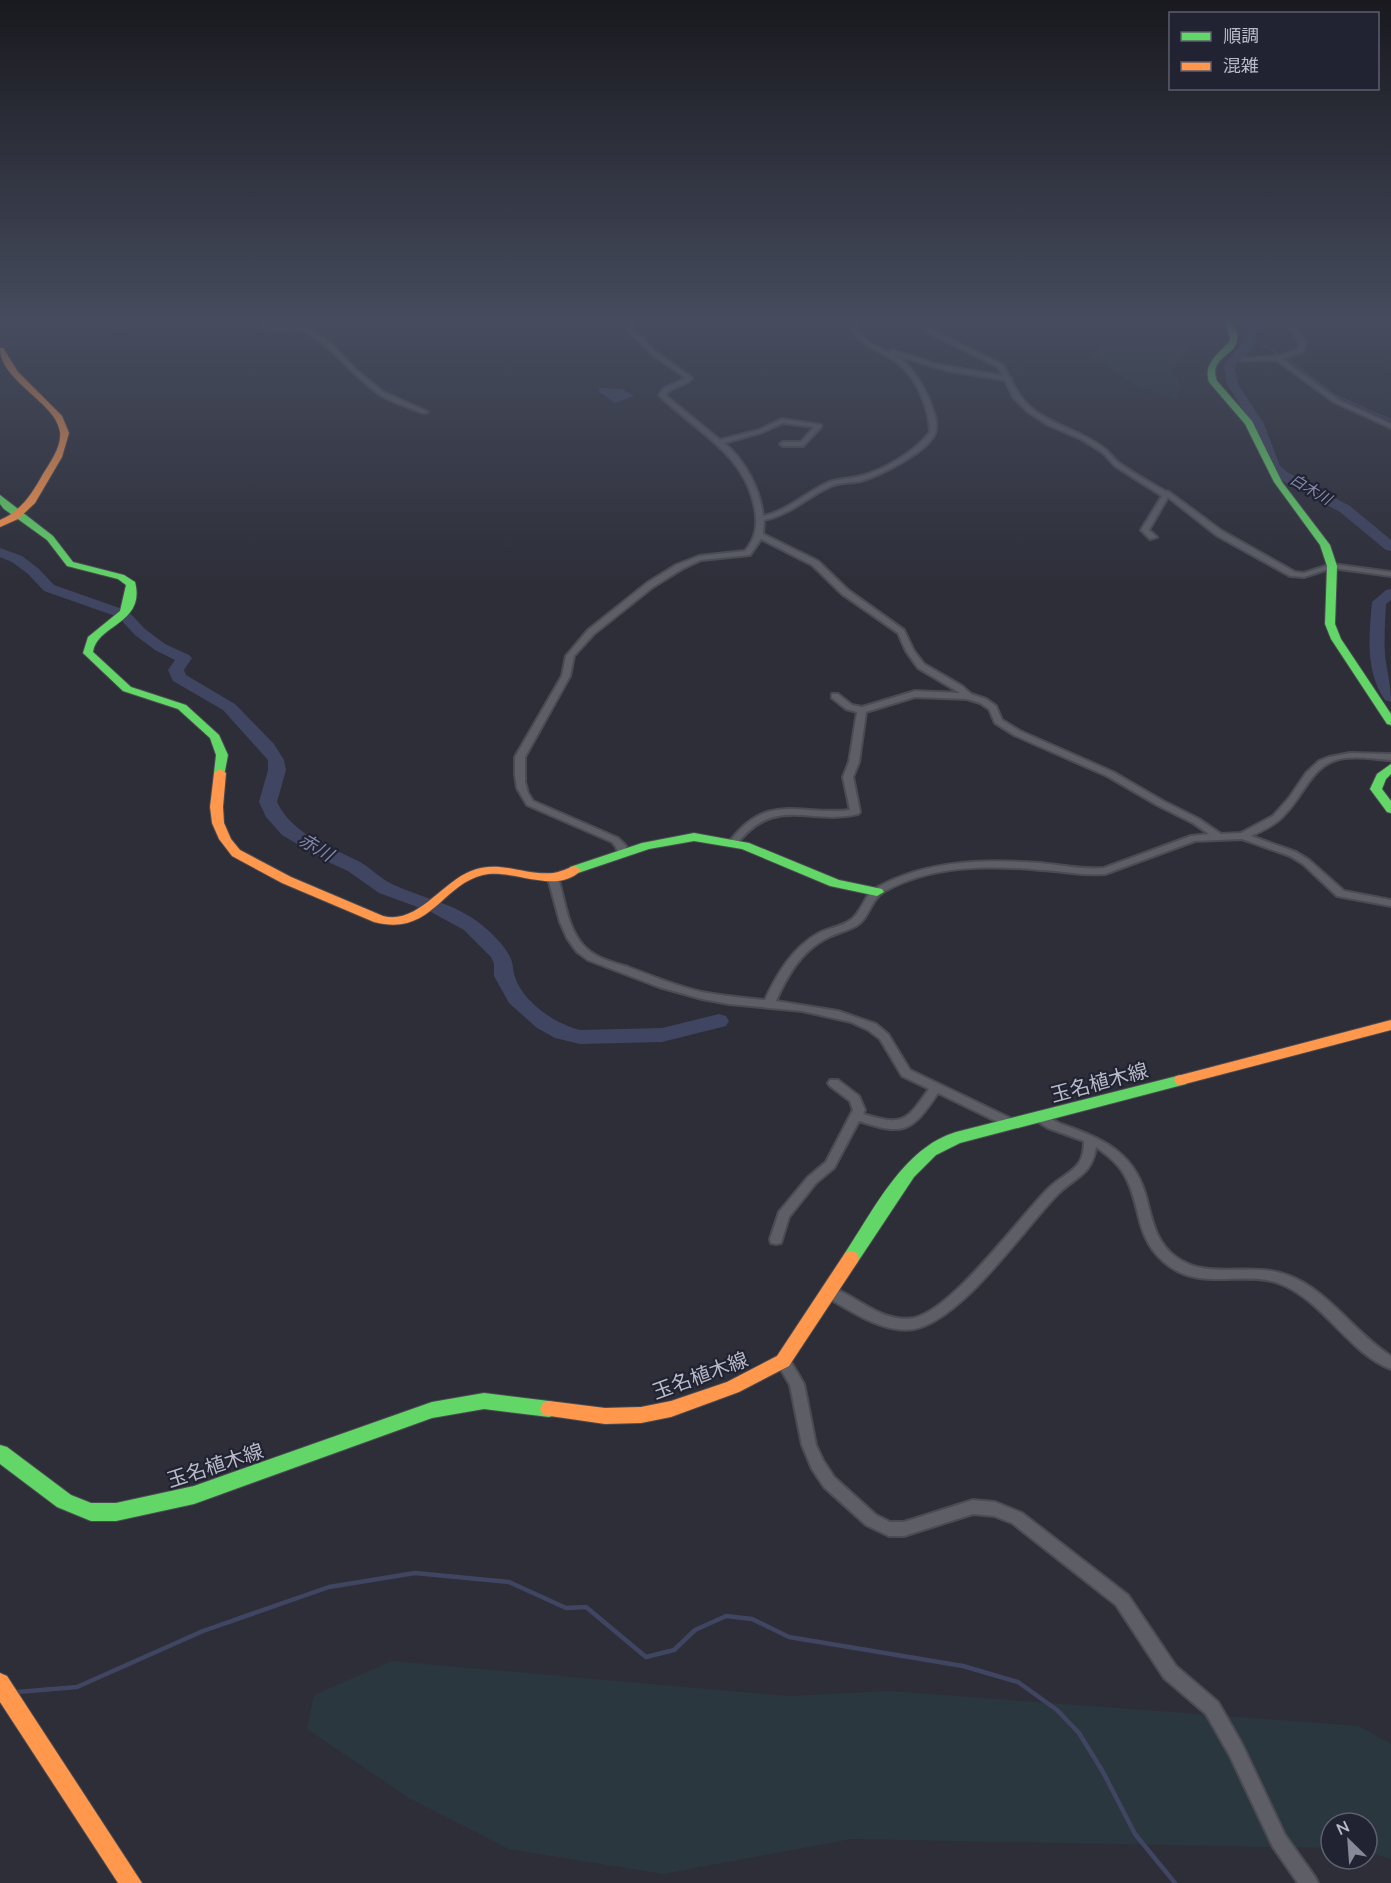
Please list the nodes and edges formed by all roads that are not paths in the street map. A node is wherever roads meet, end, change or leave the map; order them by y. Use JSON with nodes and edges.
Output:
{"nodes":[{"id":1,"x":48,"y":408,"type":"edge"},
{"id":2,"x":415,"y":408,"type":"edge"},
{"id":3,"x":676,"y":408,"type":"edge"},
{"id":4,"x":928,"y":408,"type":"edge"},
{"id":5,"x":1027,"y":408,"type":"edge"},
{"id":6,"x":1236,"y":408,"type":"edge"},
{"id":7,"x":1353,"y":408,"type":"edge"},
{"id":8,"x":425,"y":412,"type":"dead end"},
{"id":9,"x":1391,"y":426,"type":"edge"},
{"id":10,"x":719,"y":442,"type":"junction"},
{"id":11,"x":783,"y":444,"type":"dead end"},
{"id":12,"x":1166,"y":495,"type":"junction"},
{"id":13,"x":0,"y":498,"type":"edge"},
{"id":14,"x":20,"y":514,"type":"junction"},
{"id":15,"x":760,"y":519,"type":"junction"},
{"id":16,"x":0,"y":524,"type":"edge"},
{"id":17,"x":759,"y":535,"type":"junction"},
{"id":18,"x":1153,"y":537,"type":"dead end"},
{"id":19,"x":1332,"y":566,"type":"junction"},
{"id":20,"x":1391,"y":574,"type":"edge"},
{"id":21,"x":835,"y":696,"type":"dead end"},
{"id":22,"x":968,"y":696,"type":"junction"},
{"id":23,"x":862,"y":710,"type":"junction"},
{"id":24,"x":1391,"y":722,"type":"edge"},
{"id":25,"x":1391,"y":758,"type":"edge"},
{"id":26,"x":1391,"y":768,"type":"edge"},
{"id":27,"x":1391,"y":809,"type":"edge"},
{"id":28,"x":1218,"y":836,"type":"junction"},
{"id":29,"x":1243,"y":836,"type":"junction"},
{"id":30,"x":733,"y":843,"type":"junction"},
{"id":31,"x":622,"y":853,"type":"junction"},
{"id":32,"x":551,"y":878,"type":"junction"},
{"id":33,"x":877,"y":892,"type":"junction"},
{"id":34,"x":1391,"y":903,"type":"edge"},
{"id":35,"x":769,"y":1004,"type":"junction"},
{"id":36,"x":1391,"y":1025,"type":"edge"},
{"id":37,"x":834,"y":1083,"type":"dead end"},
{"id":38,"x":936,"y":1088,"type":"junction"},
{"id":39,"x":857,"y":1116,"type":"junction"},
{"id":40,"x":1041,"y":1118,"type":"junction"},
{"id":41,"x":1012,"y":1124,"type":"junction"},
{"id":42,"x":1090,"y":1138,"type":"junction"},
{"id":43,"x":776,"y":1239,"type":"dead end"},
{"id":44,"x":830,"y":1292,"type":"junction"},
{"id":45,"x":783,"y":1361,"type":"junction"},
{"id":46,"x":1391,"y":1363,"type":"edge"},
{"id":47,"x":0,"y":1453,"type":"edge"},
{"id":48,"x":0,"y":1683,"type":"edge"},
{"id":49,"x":131,"y":1883,"type":"edge"},
{"id":50,"x":1309,"y":1883,"type":"edge"}],
"edges":[{"from":1,"to":14,"type":"main road"},
{"from":2,"to":8,"type":"street"},
{"from":3,"to":10,"type":"street"},
{"from":4,"to":15,"type":"street"},
{"from":5,"to":12,"type":"street"},
{"from":6,"to":19,"type":"main road"},
{"from":7,"to":9,"type":"street"},
{"from":10,"to":11,"type":"street"},
{"from":10,"to":15,"type":"street"},
{"from":12,"to":18,"type":"street"},
{"from":12,"to":19,"type":"street"},
{"from":13,"to":14,"type":"main road"},
{"from":14,"to":16,"type":"main road"},
{"from":14,"to":32,"type":"main road"},
{"from":15,"to":17,"type":"street"},
{"from":17,"to":22,"type":"street"},
{"from":17,"to":31,"type":"street"},
{"from":19,"to":20,"type":"street"},
{"from":19,"to":24,"type":"main road"},
{"from":21,"to":23,"type":"street"},
{"from":22,"to":23,"type":"street"},
{"from":22,"to":28,"type":"street"},
{"from":23,"to":30,"type":"street"},
{"from":25,"to":29,"type":"street"},
{"from":26,"to":27,"type":"main road"},
{"from":28,"to":29,"type":"street"},
{"from":28,"to":33,"type":"street"},
{"from":29,"to":34,"type":"street"},
{"from":30,"to":31,"type":"main road"},
{"from":30,"to":33,"type":"main road"},
{"from":31,"to":32,"type":"main road"},
{"from":32,"to":35,"type":"street"},
{"from":33,"to":35,"type":"street"},
{"from":35,"to":38,"type":"street"},
{"from":36,"to":40,"type":"main road","name":"玉名植木線"},
{"from":37,"to":39,"type":"street"},
{"from":38,"to":39,"type":"street"},
{"from":38,"to":41,"type":"street"},
{"from":39,"to":43,"type":"street"},
{"from":40,"to":41,"type":"main road","name":"玉名植木線"},
{"from":40,"to":42,"type":"street"},
{"from":41,"to":44,"type":"main road","name":"玉名植木線"},
{"from":42,"to":44,"type":"street"},
{"from":42,"to":46,"type":"street"},
{"from":44,"to":45,"type":"main road","name":"玉名植木線"},
{"from":45,"to":47,"type":"main road","name":"玉名植木線"},
{"from":45,"to":50,"type":"street"},
{"from":48,"to":49,"type":"main road"}]}
